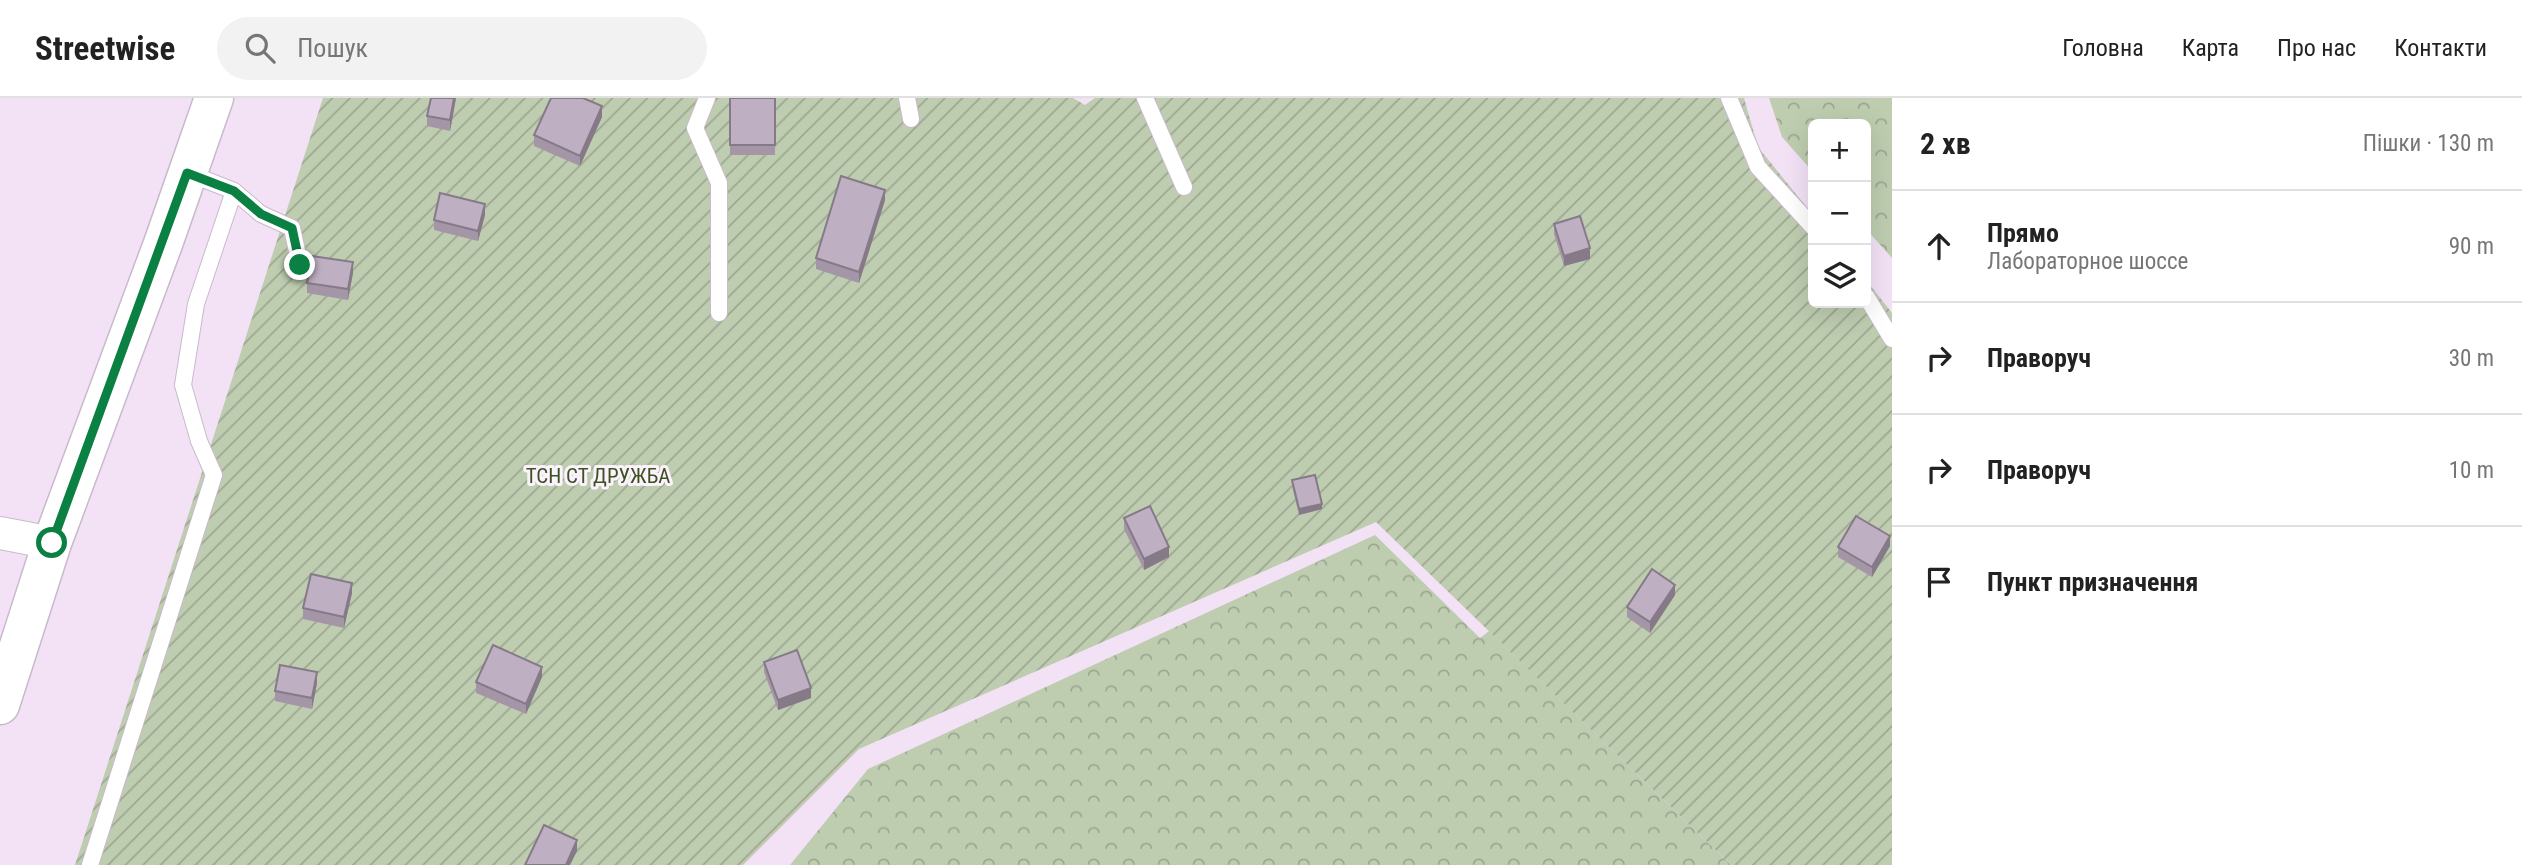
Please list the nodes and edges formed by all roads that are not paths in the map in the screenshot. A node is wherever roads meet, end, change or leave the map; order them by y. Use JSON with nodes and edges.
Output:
{"nodes":[{"id":1,"x":214,"y":98,"type":"edge"},
{"id":2,"x":707,"y":98,"type":"edge"},
{"id":3,"x":907,"y":98,"type":"edge"},
{"id":4,"x":1145,"y":98,"type":"edge"},
{"id":5,"x":1729,"y":98,"type":"edge"},
{"id":6,"x":911,"y":119,"type":"dead end"},
{"id":7,"x":187,"y":173,"type":"junction"},
{"id":8,"x":1184,"y":187,"type":"dead end"},
{"id":9,"x":234,"y":191,"type":"junction"},
{"id":10,"x":1808,"y":222,"type":"edge"},
{"id":11,"x":300,"y":265,"type":"dead end"},
{"id":12,"x":1871,"y":304,"type":"edge"},
{"id":13,"x":719,"y":313,"type":"dead end"},
{"id":14,"x":1892,"y":339,"type":"edge"},
{"id":15,"x":0,"y":533,"type":"edge"},
{"id":16,"x":52,"y":543,"type":"junction"},
{"id":17,"x":0,"y":705,"type":"edge"},
{"id":18,"x":90,"y":865,"type":"edge"}],
"edges":[{"from":1,"to":7,"type":"main road"},
{"from":2,"to":13,"type":"lane"},
{"from":3,"to":6,"type":"lane"},
{"from":4,"to":8,"type":"lane"},
{"from":5,"to":10,"type":"lane"},
{"from":7,"to":9,"type":"lane"},
{"from":7,"to":16,"type":"main road"},
{"from":9,"to":11,"type":"lane"},
{"from":9,"to":18,"type":"lane"},
{"from":12,"to":14,"type":"lane"},
{"from":15,"to":16,"type":"street"},
{"from":16,"to":17,"type":"main road"}]}
